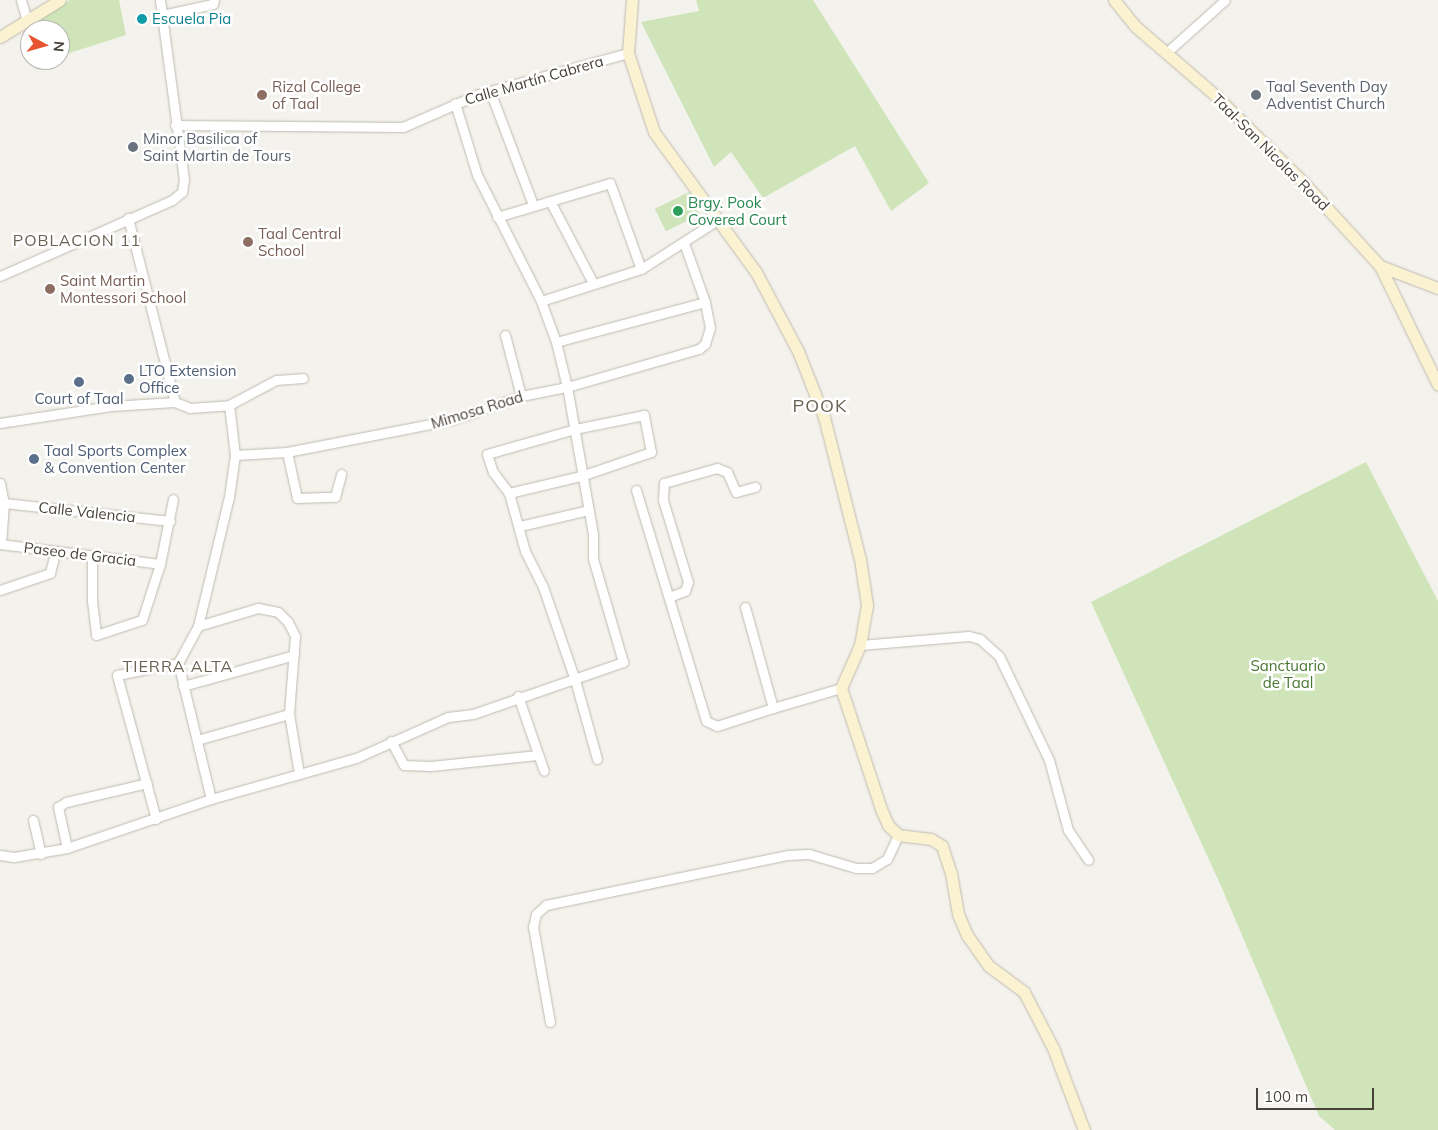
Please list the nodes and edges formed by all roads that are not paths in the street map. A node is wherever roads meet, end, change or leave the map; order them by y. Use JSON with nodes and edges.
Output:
{"nodes":[{"id":1,"x":21,"y":0,"type":"edge"},
{"id":2,"x":60,"y":0,"type":"edge"},
{"id":3,"x":160,"y":0,"type":"edge"},
{"id":4,"x":214,"y":0,"type":"edge"},
{"id":5,"x":632,"y":0,"type":"edge"},
{"id":6,"x":1114,"y":0,"type":"edge"},
{"id":7,"x":1225,"y":0,"type":"edge"},
{"id":8,"x":162,"y":15,"type":"junction"},
{"id":9,"x":27,"y":20,"type":"edge"},
{"id":10,"x":29,"y":20,"type":"edge"},
{"id":11,"x":20,"y":25,"type":"edge"},
{"id":12,"x":0,"y":37,"type":"edge"},
{"id":13,"x":628,"y":53,"type":"junction"},
{"id":14,"x":1166,"y":53,"type":"junction"},
{"id":15,"x":490,"y":91,"type":"junction"},
{"id":16,"x":455,"y":103,"type":"junction"},
{"id":17,"x":175,"y":125,"type":"junction"},
{"id":18,"x":550,"y":201,"type":"junction"},
{"id":19,"x":534,"y":205,"type":"junction"},
{"id":20,"x":497,"y":217,"type":"junction"},
{"id":21,"x":128,"y":218,"type":"junction"},
{"id":22,"x":716,"y":221,"type":"junction"},
{"id":23,"x":684,"y":243,"type":"junction"},
{"id":24,"x":1380,"y":266,"type":"junction"},
{"id":25,"x":642,"y":269,"type":"junction"},
{"id":26,"x":0,"y":276,"type":"edge"},
{"id":27,"x":593,"y":283,"type":"junction"},
{"id":28,"x":1438,"y":288,"type":"edge"},
{"id":29,"x":540,"y":301,"type":"junction"},
{"id":30,"x":705,"y":302,"type":"junction"},
{"id":31,"x":505,"y":334,"type":"dead end"},
{"id":32,"x":556,"y":342,"type":"junction"},
{"id":33,"x":1436,"y":368,"type":"edge"},
{"id":34,"x":303,"y":378,"type":"dead end"},
{"id":35,"x":1438,"y":385,"type":"edge"},
{"id":36,"x":567,"y":387,"type":"junction"},
{"id":37,"x":521,"y":396,"type":"junction"},
{"id":38,"x":175,"y":402,"type":"junction"},
{"id":39,"x":229,"y":405,"type":"junction"},
{"id":40,"x":0,"y":423,"type":"edge"},
{"id":41,"x":575,"y":429,"type":"junction"},
{"id":42,"x":287,"y":452,"type":"junction"},
{"id":43,"x":235,"y":455,"type":"junction"},
{"id":44,"x":341,"y":474,"type":"dead end"},
{"id":45,"x":581,"y":476,"type":"junction"},
{"id":46,"x":0,"y":483,"type":"edge"},
{"id":47,"x":755,"y":487,"type":"dead end"},
{"id":48,"x":636,"y":490,"type":"dead end"},
{"id":49,"x":509,"y":493,"type":"junction"},
{"id":50,"x":173,"y":499,"type":"dead end"},
{"id":51,"x":4,"y":503,"type":"junction"},
{"id":52,"x":588,"y":510,"type":"junction"},
{"id":53,"x":170,"y":521,"type":"junction"},
{"id":54,"x":520,"y":526,"type":"junction"},
{"id":55,"x":0,"y":544,"type":"edge"},
{"id":56,"x":55,"y":553,"type":"junction"},
{"id":57,"x":92,"y":556,"type":"junction"},
{"id":58,"x":160,"y":564,"type":"junction"},
{"id":59,"x":0,"y":590,"type":"edge"},
{"id":60,"x":669,"y":596,"type":"junction"},
{"id":61,"x":745,"y":607,"type":"dead end"},
{"id":62,"x":198,"y":626,"type":"junction"},
{"id":63,"x":860,"y":645,"type":"junction"},
{"id":64,"x":294,"y":655,"type":"junction"},
{"id":65,"x":178,"y":663,"type":"junction"},
{"id":66,"x":575,"y":680,"type":"junction"},
{"id":67,"x":183,"y":686,"type":"junction"},
{"id":68,"x":841,"y":688,"type":"junction"},
{"id":69,"x":518,"y":696,"type":"junction"},
{"id":70,"x":773,"y":708,"type":"junction"},
{"id":71,"x":289,"y":714,"type":"junction"},
{"id":72,"x":197,"y":740,"type":"junction"},
{"id":73,"x":391,"y":740,"type":"junction"},
{"id":74,"x":537,"y":754,"type":"junction"},
{"id":75,"x":597,"y":759,"type":"dead end"},
{"id":76,"x":544,"y":771,"type":"dead end"},
{"id":77,"x":299,"y":774,"type":"junction"},
{"id":78,"x":147,"y":783,"type":"junction"},
{"id":79,"x":211,"y":799,"type":"junction"},
{"id":80,"x":156,"y":819,"type":"junction"},
{"id":81,"x":33,"y":820,"type":"dead end"},
{"id":82,"x":898,"y":835,"type":"junction"},
{"id":83,"x":67,"y":848,"type":"junction"},
{"id":84,"x":41,"y":854,"type":"junction"},
{"id":85,"x":0,"y":855,"type":"edge"},
{"id":86,"x":1088,"y":860,"type":"dead end"},
{"id":87,"x":550,"y":1022,"type":"dead end"},
{"id":88,"x":1084,"y":1130,"type":"edge"}],
"edges":[{"from":1,"to":9,"type":"street"},
{"from":2,"to":10,"type":"street"},
{"from":3,"to":8,"type":"street"},
{"from":4,"to":8,"type":"street"},
{"from":5,"to":13,"type":"street"},
{"from":6,"to":14,"type":"street","name":"Taal-San Nicolas Road"},
{"from":7,"to":14,"type":"street"},
{"from":8,"to":17,"type":"street"},
{"from":11,"to":12,"type":"street"},
{"from":13,"to":15,"type":"street","name":"Calle Martín Cabrera"},
{"from":13,"to":22,"type":"street"},
{"from":14,"to":24,"type":"street","name":"Taal-San Nicolas Road"},
{"from":15,"to":16,"type":"street","name":"Calle Martín Cabrera"},
{"from":15,"to":19,"type":"street"},
{"from":16,"to":17,"type":"street","name":"Calle Martín Cabrera"},
{"from":16,"to":20,"type":"street"},
{"from":17,"to":21,"type":"street"},
{"from":18,"to":19,"type":"street"},
{"from":18,"to":25,"type":"street"},
{"from":18,"to":27,"type":"street"},
{"from":19,"to":20,"type":"street"},
{"from":20,"to":29,"type":"street"},
{"from":21,"to":26,"type":"street"},
{"from":21,"to":38,"type":"street"},
{"from":22,"to":23,"type":"street"},
{"from":22,"to":63,"type":"street"},
{"from":23,"to":25,"type":"street"},
{"from":23,"to":30,"type":"street"},
{"from":24,"to":28,"type":"street","name":"Taal-San Nicolas Road"},
{"from":24,"to":33,"type":"street"},
{"from":25,"to":27,"type":"street"},
{"from":27,"to":29,"type":"street"},
{"from":29,"to":32,"type":"street"},
{"from":30,"to":32,"type":"street"},
{"from":30,"to":36,"type":"street","name":"Mimosa Road"},
{"from":31,"to":37,"type":"street"},
{"from":32,"to":36,"type":"street"},
{"from":33,"to":35,"type":"street"},
{"from":34,"to":39,"type":"street"},
{"from":36,"to":37,"type":"street","name":"Mimosa Road"},
{"from":36,"to":41,"type":"street"},
{"from":37,"to":42,"type":"street","name":"Mimosa Road"},
{"from":38,"to":39,"type":"street"},
{"from":38,"to":40,"type":"street"},
{"from":39,"to":43,"type":"street"},
{"from":41,"to":45,"type":"street"},
{"from":41,"to":45,"type":"street"},
{"from":41,"to":49,"type":"street"},
{"from":42,"to":43,"type":"street","name":"Mimosa Road"},
{"from":42,"to":44,"type":"street"},
{"from":43,"to":62,"type":"street"},
{"from":45,"to":49,"type":"street"},
{"from":45,"to":52,"type":"street"},
{"from":46,"to":51,"type":"street"},
{"from":47,"to":60,"type":"street"},
{"from":48,"to":60,"type":"street"},
{"from":49,"to":54,"type":"street"},
{"from":50,"to":53,"type":"street"},
{"from":51,"to":53,"type":"street","name":"Calle Valencia"},
{"from":51,"to":55,"type":"street"},
{"from":52,"to":54,"type":"street"},
{"from":52,"to":66,"type":"street"},
{"from":53,"to":58,"type":"street"},
{"from":54,"to":66,"type":"street"},
{"from":55,"to":56,"type":"street","name":"Paseo de Gracia"},
{"from":56,"to":57,"type":"street","name":"Paseo de Gracia"},
{"from":56,"to":59,"type":"street"},
{"from":57,"to":58,"type":"street","name":"Paseo de Gracia"},
{"from":57,"to":58,"type":"street"},
{"from":60,"to":70,"type":"street"},
{"from":61,"to":70,"type":"street"},
{"from":62,"to":64,"type":"street"},
{"from":62,"to":65,"type":"street"},
{"from":63,"to":68,"type":"street"},
{"from":63,"to":86,"type":"street"},
{"from":64,"to":67,"type":"street"},
{"from":64,"to":71,"type":"street"},
{"from":65,"to":67,"type":"street"},
{"from":65,"to":78,"type":"street"},
{"from":66,"to":69,"type":"street"},
{"from":66,"to":75,"type":"street"},
{"from":67,"to":72,"type":"street"},
{"from":68,"to":70,"type":"street"},
{"from":68,"to":82,"type":"street"},
{"from":69,"to":73,"type":"street"},
{"from":69,"to":74,"type":"street"},
{"from":71,"to":72,"type":"street"},
{"from":71,"to":77,"type":"street"},
{"from":72,"to":79,"type":"street"},
{"from":73,"to":74,"type":"street"},
{"from":73,"to":77,"type":"street"},
{"from":74,"to":76,"type":"street"},
{"from":77,"to":79,"type":"street"},
{"from":78,"to":80,"type":"street"},
{"from":78,"to":83,"type":"street"},
{"from":79,"to":80,"type":"street"},
{"from":80,"to":83,"type":"street"},
{"from":81,"to":84,"type":"street"},
{"from":82,"to":87,"type":"street"},
{"from":82,"to":88,"type":"street"},
{"from":83,"to":84,"type":"street"},
{"from":84,"to":85,"type":"street"}]}
